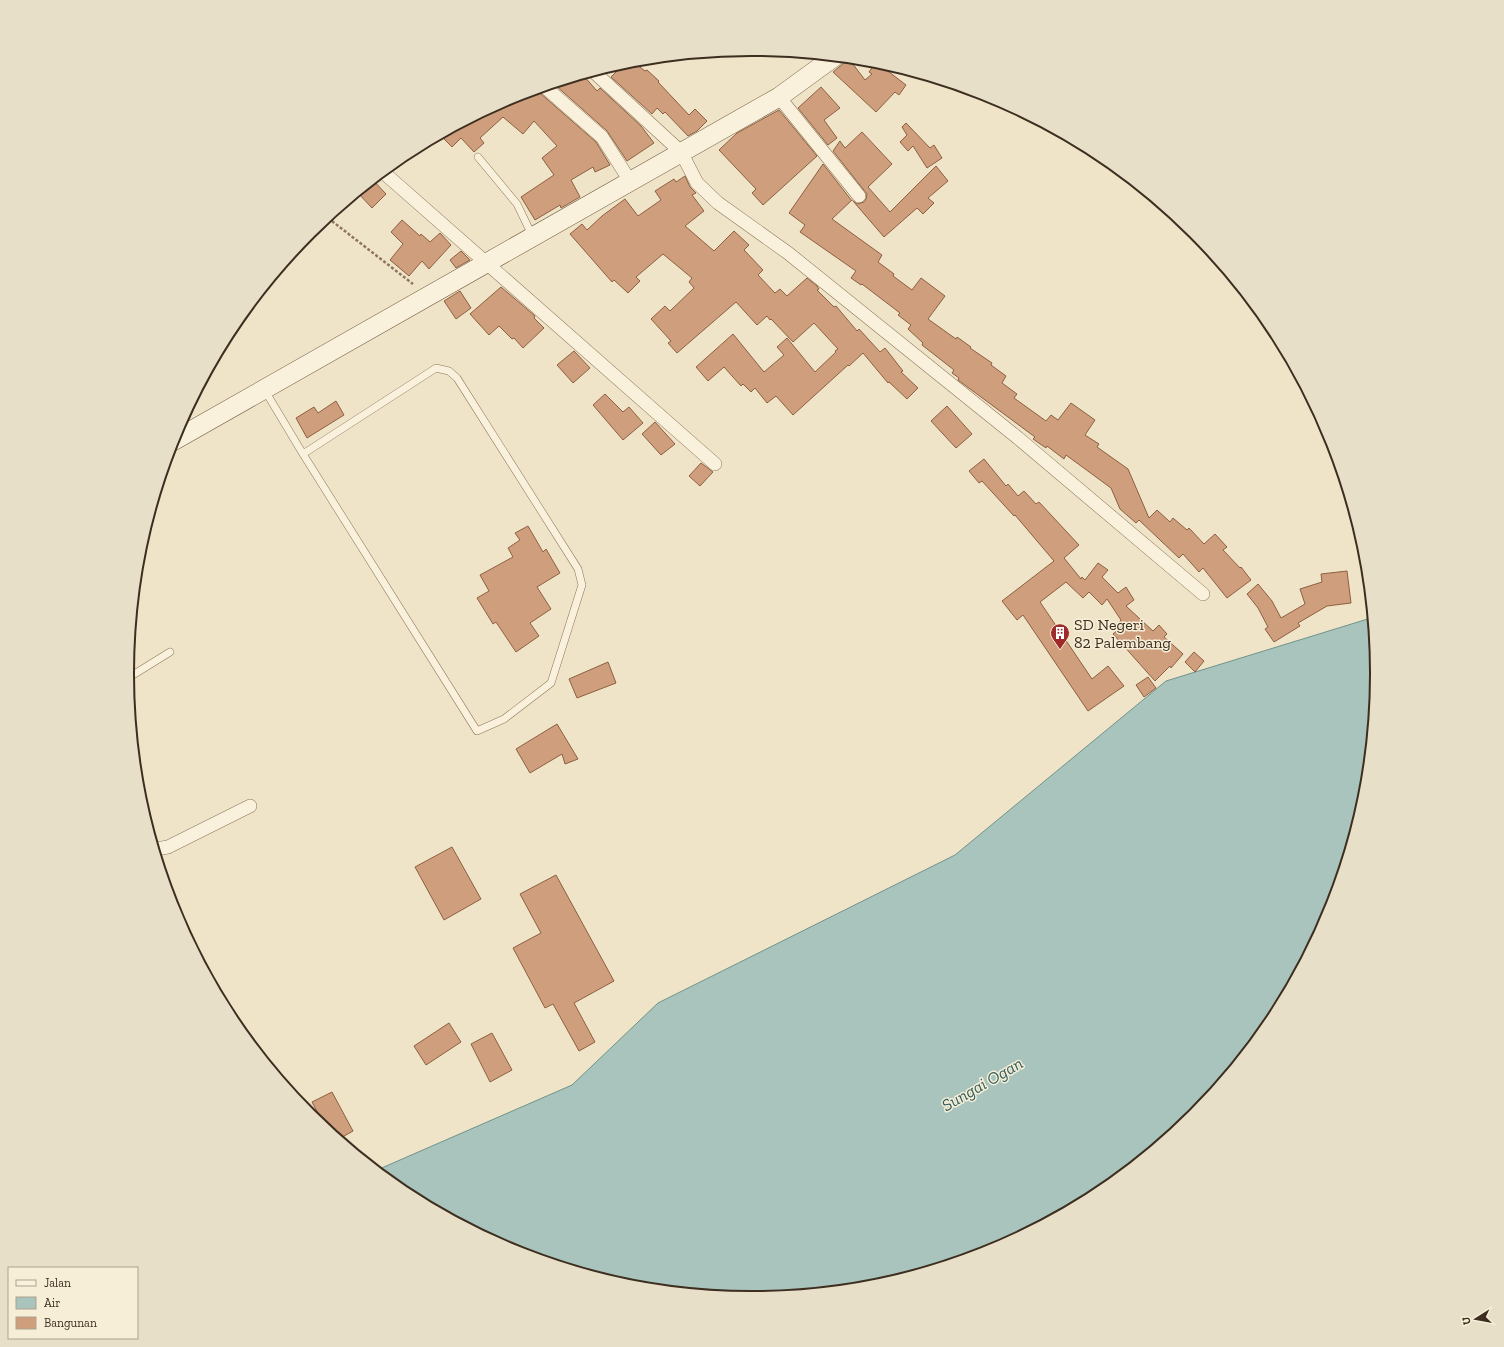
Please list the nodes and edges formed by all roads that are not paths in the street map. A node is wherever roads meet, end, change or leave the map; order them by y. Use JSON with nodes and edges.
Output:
{"nodes":[{"id":1,"x":829,"y":61,"type":"edge"},
{"id":2,"x":598,"y":76,"type":"edge"},
{"id":3,"x":549,"y":91,"type":"edge"},
{"id":4,"x":779,"y":97,"type":"junction"},
{"id":5,"x":681,"y":152,"type":"junction"},
{"id":6,"x":478,"y":157,"type":"dead end"},
{"id":7,"x":387,"y":176,"type":"edge"},
{"id":8,"x":630,"y":181,"type":"junction"},
{"id":9,"x":859,"y":196,"type":"dead end"},
{"id":10,"x":533,"y":237,"type":"junction"},
{"id":11,"x":485,"y":263,"type":"junction"},
{"id":12,"x":264,"y":389,"type":"junction"},
{"id":13,"x":183,"y":435,"type":"edge"},
{"id":14,"x":303,"y":454,"type":"junction"},
{"id":15,"x":715,"y":464,"type":"dead end"},
{"id":16,"x":1203,"y":594,"type":"dead end"},
{"id":17,"x":170,"y":652,"type":"dead end"},
{"id":18,"x":134,"y":674,"type":"edge"},
{"id":19,"x":250,"y":806,"type":"dead end"},
{"id":20,"x":160,"y":848,"type":"edge"}],
"edges":[{"from":1,"to":4,"type":"street"},
{"from":2,"to":5,"type":"street"},
{"from":3,"to":8,"type":"street"},
{"from":4,"to":5,"type":"street"},
{"from":4,"to":9,"type":"street"},
{"from":5,"to":8,"type":"street"},
{"from":5,"to":16,"type":"street"},
{"from":6,"to":10,"type":"lane"},
{"from":7,"to":11,"type":"street"},
{"from":8,"to":10,"type":"street"},
{"from":10,"to":11,"type":"street"},
{"from":11,"to":12,"type":"street"},
{"from":11,"to":15,"type":"street"},
{"from":12,"to":13,"type":"street"},
{"from":12,"to":14,"type":"lane"},
{"from":14,"to":14,"type":"lane"},
{"from":17,"to":18,"type":"lane"},
{"from":19,"to":20,"type":"street"}]}
